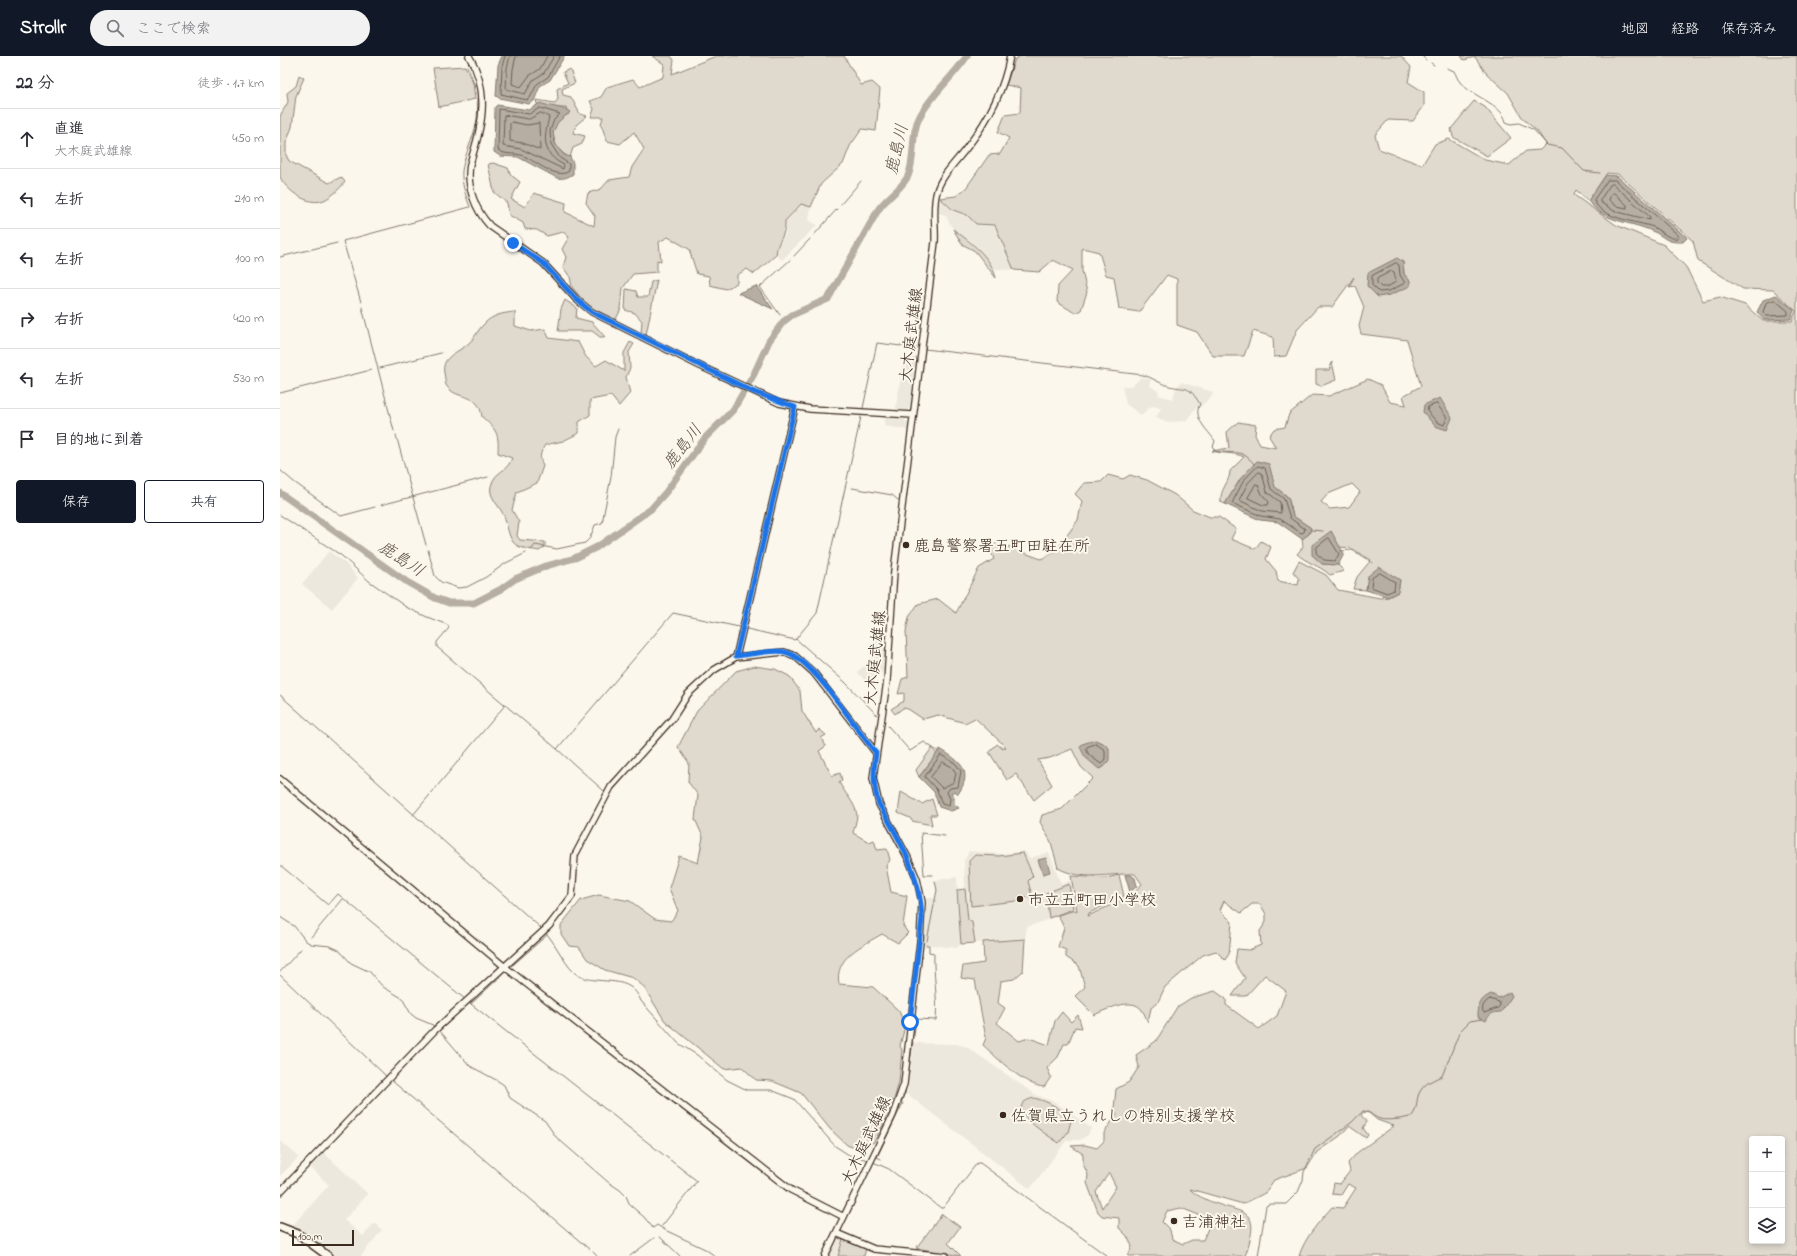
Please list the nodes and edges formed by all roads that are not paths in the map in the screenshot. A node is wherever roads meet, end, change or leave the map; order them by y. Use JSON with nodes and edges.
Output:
{"nodes":[{"id":1,"x":469,"y":56,"type":"edge"},
{"id":2,"x":1010,"y":56,"type":"edge"},
{"id":3,"x":795,"y":407,"type":"junction"},
{"id":4,"x":913,"y":415,"type":"junction"},
{"id":5,"x":736,"y":656,"type":"junction"},
{"id":6,"x":876,"y":753,"type":"junction"},
{"id":7,"x":280,"y":779,"type":"edge"},
{"id":8,"x":504,"y":967,"type":"junction"},
{"id":9,"x":280,"y":1192,"type":"edge"},
{"id":10,"x":844,"y":1217,"type":"junction"},
{"id":11,"x":280,"y":1227,"type":"edge"},
{"id":12,"x":836,"y":1233,"type":"junction"},
{"id":13,"x":328,"y":1256,"type":"edge"},
{"id":14,"x":825,"y":1256,"type":"edge"},
{"id":15,"x":946,"y":1256,"type":"edge"}],
"edges":[{"from":1,"to":3,"type":"street"},
{"from":2,"to":4,"type":"street","name":"大木庭武雄線"},
{"from":3,"to":4,"type":"street"},
{"from":3,"to":5,"type":"street"},
{"from":4,"to":6,"type":"street","name":"大木庭武雄線"},
{"from":5,"to":6,"type":"street"},
{"from":5,"to":8,"type":"street"},
{"from":6,"to":10,"type":"street","name":"大木庭武雄線"},
{"from":7,"to":8,"type":"street"},
{"from":8,"to":9,"type":"street"},
{"from":8,"to":10,"type":"street"},
{"from":10,"to":12,"type":"street","name":"大木庭武雄線"},
{"from":11,"to":13,"type":"highway"},
{"from":12,"to":14,"type":"street","name":"大木庭武雄線"},
{"from":12,"to":15,"type":"street"}]}
